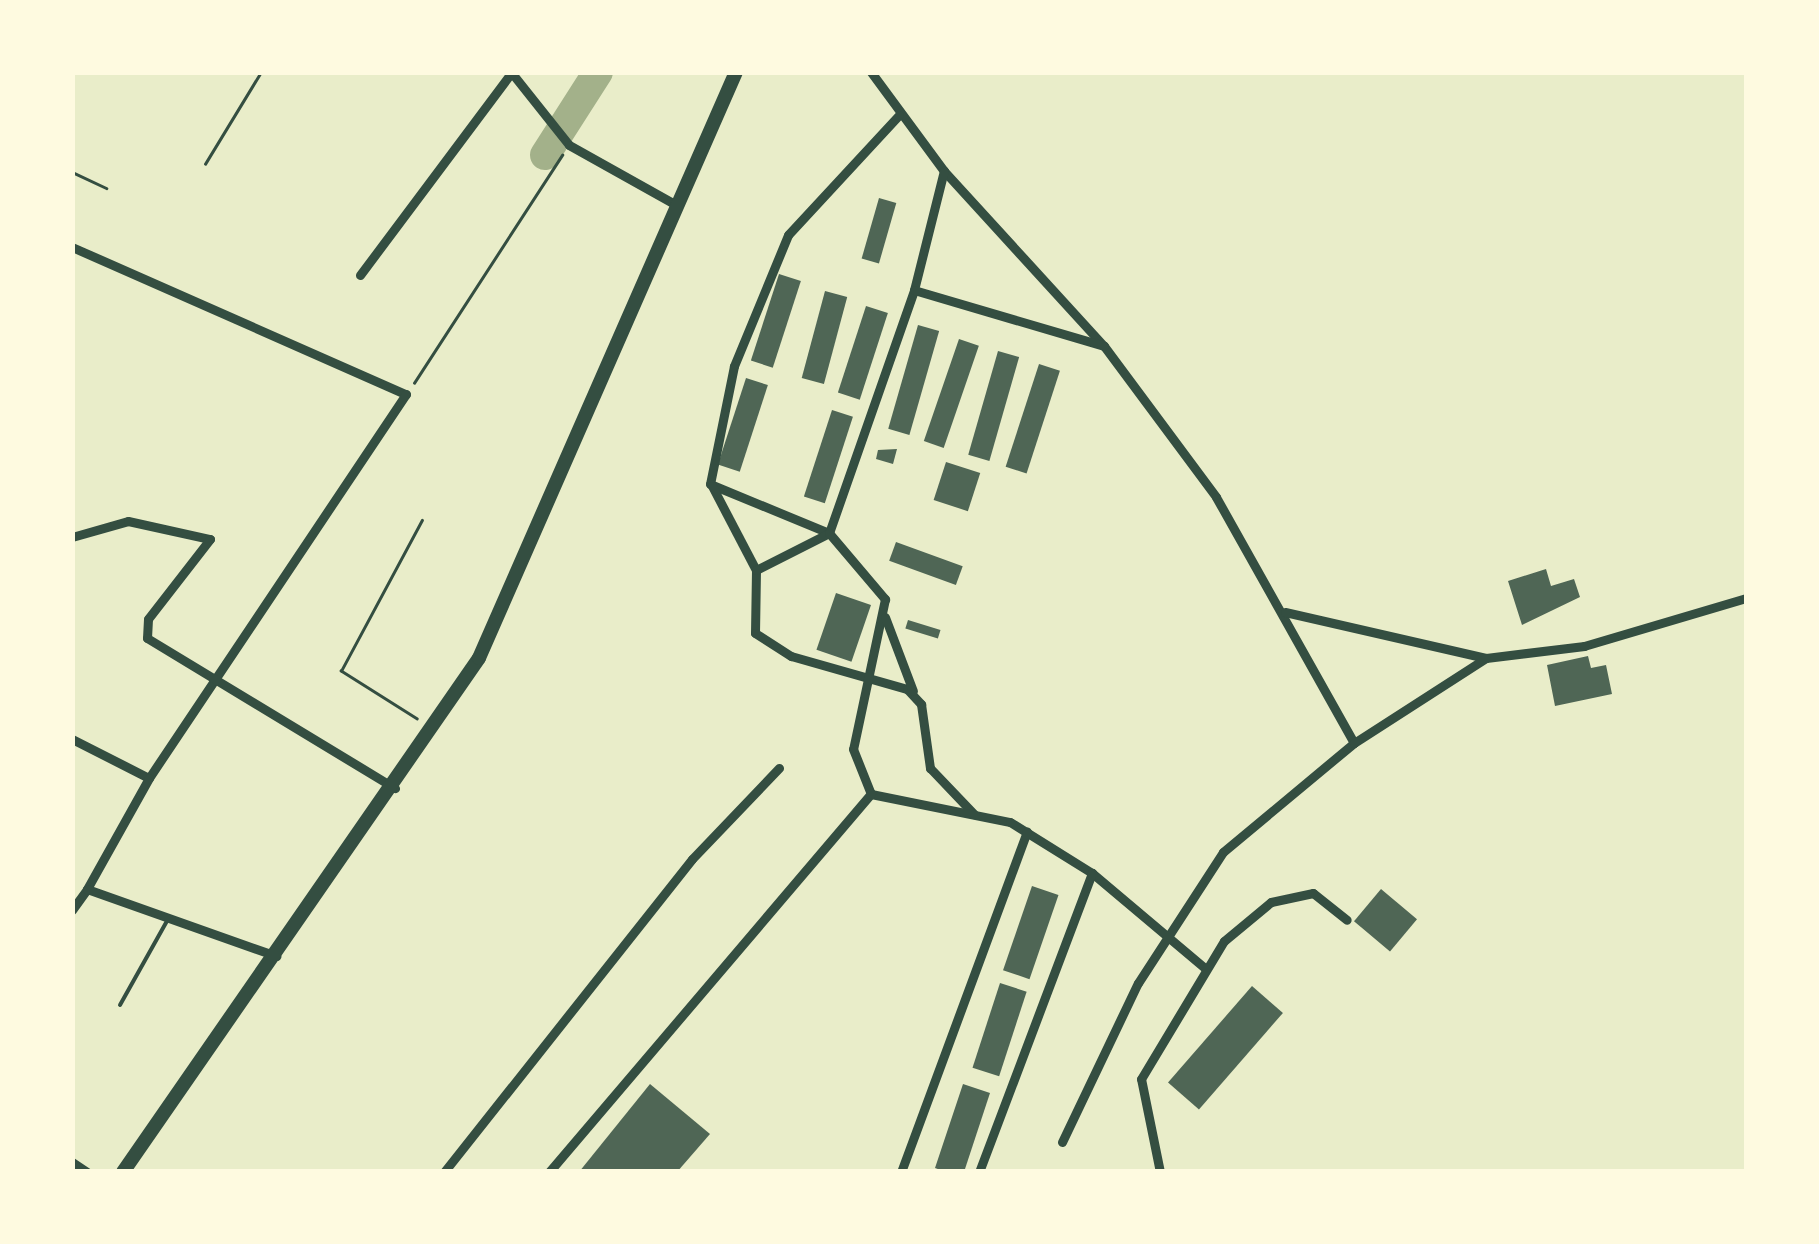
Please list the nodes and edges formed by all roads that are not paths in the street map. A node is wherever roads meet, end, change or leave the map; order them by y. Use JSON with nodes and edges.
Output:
{"nodes":[{"id":1,"x":736,"y":72,"type":"edge"},
{"id":2,"x":871,"y":72,"type":"edge"},
{"id":3,"x":511,"y":73,"type":"edge"},
{"id":4,"x":900,"y":115,"type":"junction"},
{"id":5,"x":944,"y":171,"type":"junction"},
{"id":6,"x":678,"y":206,"type":"junction"},
{"id":7,"x":72,"y":248,"type":"edge"},
{"id":8,"x":360,"y":274,"type":"dead end"},
{"id":9,"x":914,"y":290,"type":"junction"},
{"id":10,"x":1104,"y":346,"type":"junction"},
{"id":11,"x":710,"y":484,"type":"junction"},
{"id":12,"x":829,"y":533,"type":"junction"},
{"id":13,"x":72,"y":537,"type":"edge"},
{"id":14,"x":756,"y":570,"type":"junction"},
{"id":15,"x":1746,"y":598,"type":"edge"},
{"id":16,"x":1285,"y":612,"type":"junction"},
{"id":17,"x":884,"y":614,"type":"junction"},
{"id":18,"x":1486,"y":658,"type":"junction"},
{"id":19,"x":867,"y":676,"type":"junction"},
{"id":20,"x":219,"y":681,"type":"junction"},
{"id":21,"x":915,"y":695,"type":"junction"},
{"id":22,"x":72,"y":739,"type":"edge"},
{"id":23,"x":1354,"y":743,"type":"junction"},
{"id":24,"x":779,"y":768,"type":"dead end"},
{"id":25,"x":149,"y":778,"type":"junction"},
{"id":26,"x":396,"y":789,"type":"junction"},
{"id":27,"x":871,"y":794,"type":"junction"},
{"id":28,"x":976,"y":815,"type":"junction"},
{"id":29,"x":1027,"y":832,"type":"junction"},
{"id":30,"x":1092,"y":873,"type":"junction"},
{"id":31,"x":87,"y":888,"type":"junction"},
{"id":32,"x":72,"y":910,"type":"edge"},
{"id":33,"x":169,"y":916,"type":"junction"},
{"id":34,"x":1347,"y":920,"type":"dead end"},
{"id":35,"x":1167,"y":938,"type":"junction"},
{"id":36,"x":279,"y":957,"type":"junction"},
{"id":37,"x":1205,"y":968,"type":"junction"},
{"id":38,"x":120,"y":1005,"type":"dead end"},
{"id":39,"x":1062,"y":1142,"type":"dead end"},
{"id":40,"x":72,"y":1162,"type":"edge"},
{"id":41,"x":86,"y":1172,"type":"edge"},
{"id":42,"x":123,"y":1172,"type":"edge"},
{"id":43,"x":444,"y":1172,"type":"edge"},
{"id":44,"x":549,"y":1172,"type":"edge"},
{"id":45,"x":901,"y":1172,"type":"edge"},
{"id":46,"x":979,"y":1172,"type":"edge"},
{"id":47,"x":1160,"y":1172,"type":"edge"}],
"edges":[{"from":1,"to":6,"type":"main road"},
{"from":2,"to":4,"type":"street"},
{"from":3,"to":6,"type":"street"},
{"from":3,"to":8,"type":"street"},
{"from":4,"to":5,"type":"street"},
{"from":4,"to":11,"type":"street"},
{"from":5,"to":9,"type":"street"},
{"from":5,"to":10,"type":"street"},
{"from":6,"to":26,"type":"main road"},
{"from":7,"to":20,"type":"street"},
{"from":9,"to":10,"type":"street"},
{"from":9,"to":12,"type":"street"},
{"from":10,"to":16,"type":"street"},
{"from":11,"to":12,"type":"street"},
{"from":11,"to":14,"type":"street"},
{"from":12,"to":14,"type":"street"},
{"from":12,"to":17,"type":"street"},
{"from":13,"to":20,"type":"street"},
{"from":14,"to":19,"type":"street"},
{"from":15,"to":18,"type":"street"},
{"from":16,"to":18,"type":"street"},
{"from":16,"to":23,"type":"street"},
{"from":17,"to":19,"type":"street"},
{"from":17,"to":21,"type":"street"},
{"from":18,"to":23,"type":"street"},
{"from":19,"to":21,"type":"street"},
{"from":19,"to":27,"type":"street"},
{"from":20,"to":25,"type":"street"},
{"from":20,"to":26,"type":"street"},
{"from":21,"to":28,"type":"street"},
{"from":22,"to":25,"type":"street"},
{"from":23,"to":35,"type":"street"},
{"from":24,"to":43,"type":"street"},
{"from":25,"to":31,"type":"street"},
{"from":26,"to":36,"type":"main road"},
{"from":27,"to":28,"type":"street"},
{"from":27,"to":44,"type":"street"},
{"from":28,"to":29,"type":"street"},
{"from":29,"to":30,"type":"street"},
{"from":29,"to":45,"type":"street"},
{"from":30,"to":35,"type":"street"},
{"from":30,"to":46,"type":"street"},
{"from":31,"to":32,"type":"street"},
{"from":31,"to":33,"type":"street"},
{"from":33,"to":36,"type":"street"},
{"from":33,"to":38,"type":"lane"},
{"from":34,"to":37,"type":"street"},
{"from":35,"to":37,"type":"street"},
{"from":35,"to":39,"type":"street"},
{"from":36,"to":42,"type":"main road"},
{"from":37,"to":47,"type":"street"},
{"from":40,"to":41,"type":"street"}]}
